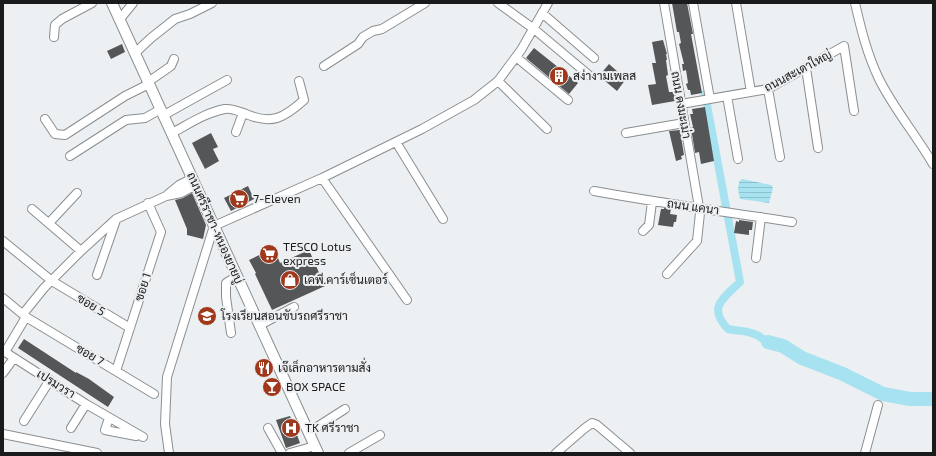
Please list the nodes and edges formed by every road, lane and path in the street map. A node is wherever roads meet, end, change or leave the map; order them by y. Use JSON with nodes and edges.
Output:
{"nodes":[{"id":1,"x":92,"y":3,"type":"edge"},
{"id":2,"x":112,"y":3,"type":"edge"},
{"id":3,"x":133,"y":3,"type":"edge"},
{"id":4,"x":212,"y":3,"type":"edge"},
{"id":5,"x":425,"y":3,"type":"edge"},
{"id":6,"x":498,"y":3,"type":"edge"},
{"id":7,"x":548,"y":3,"type":"edge"},
{"id":8,"x":664,"y":3,"type":"edge"},
{"id":9,"x":693,"y":3,"type":"edge"},
{"id":10,"x":736,"y":3,"type":"edge"},
{"id":11,"x":855,"y":3,"type":"edge"},
{"id":12,"x":542,"y":13,"type":"junction"},
{"id":13,"x":120,"y":19,"type":"junction"},
{"id":14,"x":534,"y":29,"type":"junction"},
{"id":15,"x":54,"y":37,"type":"dead end"},
{"id":16,"x":136,"y":53,"type":"junction"},
{"id":17,"x":516,"y":57,"type":"junction"},
{"id":18,"x":594,"y":58,"type":"dead end"},
{"id":19,"x":174,"y":59,"type":"dead end"},
{"id":20,"x":324,"y":66,"type":"dead end"},
{"id":21,"x":806,"y":68,"type":"junction"},
{"id":22,"x":590,"y":76,"type":"dead end"},
{"id":23,"x":227,"y":80,"type":"dead end"},
{"id":24,"x":299,"y":81,"type":"dead end"},
{"id":25,"x":498,"y":81,"type":"junction"},
{"id":26,"x":149,"y":83,"type":"junction"},
{"id":27,"x":768,"y":89,"type":"junction"},
{"id":28,"x":751,"y":92,"type":"junction"},
{"id":29,"x":727,"y":96,"type":"junction"},
{"id":30,"x":568,"y":100,"type":"dead end"},
{"id":31,"x":706,"y":100,"type":"junction"},
{"id":32,"x":681,"y":104,"type":"junction"},
{"id":33,"x":854,"y":111,"type":"dead end"},
{"id":34,"x":163,"y":112,"type":"junction"},
{"id":35,"x":243,"y":113,"type":"junction"},
{"id":36,"x":45,"y":119,"type":"dead end"},
{"id":37,"x":684,"y":122,"type":"junction"},
{"id":38,"x":547,"y":129,"type":"dead end"},
{"id":39,"x":236,"y":132,"type":"dead end"},
{"id":40,"x":172,"y":133,"type":"junction"},
{"id":41,"x":626,"y":133,"type":"dead end"},
{"id":42,"x":396,"y":142,"type":"junction"},
{"id":43,"x":818,"y":148,"type":"dead end"},
{"id":44,"x":70,"y":156,"type":"dead end"},
{"id":45,"x":780,"y":157,"type":"dead end"},
{"id":46,"x":738,"y":159,"type":"dead end"},
{"id":47,"x":933,"y":164,"type":"edge"},
{"id":48,"x":322,"y":178,"type":"junction"},
{"id":49,"x":195,"y":182,"type":"junction"},
{"id":50,"x":594,"y":191,"type":"dead end"},
{"id":51,"x":77,"y":193,"type":"dead end"},
{"id":52,"x":652,"y":202,"type":"junction"},
{"id":53,"x":148,"y":203,"type":"junction"},
{"id":54,"x":699,"y":207,"type":"junction"},
{"id":55,"x":32,"y":209,"type":"dead end"},
{"id":56,"x":761,"y":217,"type":"junction"},
{"id":57,"x":116,"y":219,"type":"junction"},
{"id":58,"x":442,"y":219,"type":"dead end"},
{"id":59,"x":792,"y":222,"type":"dead end"},
{"id":60,"x":49,"y":223,"type":"junction"},
{"id":61,"x":214,"y":226,"type":"junction"},
{"id":62,"x":643,"y":232,"type":"dead end"},
{"id":63,"x":3,"y":241,"type":"edge"},
{"id":64,"x":81,"y":251,"type":"junction"},
{"id":65,"x":756,"y":258,"type":"dead end"},
{"id":66,"x":667,"y":274,"type":"dead end"},
{"id":67,"x":96,"y":275,"type":"dead end"},
{"id":68,"x":237,"y":276,"type":"junction"},
{"id":69,"x":52,"y":281,"type":"junction"},
{"id":70,"x":3,"y":298,"type":"edge"},
{"id":71,"x":407,"y":300,"type":"dead end"},
{"id":72,"x":294,"y":307,"type":"dead end"},
{"id":73,"x":24,"y":315,"type":"junction"},
{"id":74,"x":260,"y":326,"type":"junction"},
{"id":75,"x":130,"y":328,"type":"junction"},
{"id":76,"x":231,"y":332,"type":"dead end"},
{"id":77,"x":14,"y":358,"type":"junction"},
{"id":78,"x":116,"y":371,"type":"junction"},
{"id":79,"x":3,"y":373,"type":"edge"},
{"id":80,"x":50,"y":380,"type":"junction"},
{"id":81,"x":154,"y":394,"type":"dead end"},
{"id":82,"x":86,"y":404,"type":"junction"},
{"id":83,"x":878,"y":405,"type":"dead end"},
{"id":84,"x":345,"y":409,"type":"dead end"},
{"id":85,"x":109,"y":418,"type":"junction"},
{"id":86,"x":24,"y":421,"type":"dead end"},
{"id":87,"x":71,"y":428,"type":"dead end"},
{"id":88,"x":268,"y":428,"type":"dead end"},
{"id":89,"x":308,"y":432,"type":"junction"},
{"id":90,"x":3,"y":434,"type":"edge"},
{"id":91,"x":380,"y":435,"type":"dead end"},
{"id":92,"x":316,"y":449,"type":"edge"},
{"id":93,"x":97,"y":453,"type":"edge"},
{"id":94,"x":168,"y":453,"type":"edge"},
{"id":95,"x":282,"y":453,"type":"edge"},
{"id":96,"x":290,"y":453,"type":"edge"},
{"id":97,"x":349,"y":453,"type":"edge"},
{"id":98,"x":556,"y":453,"type":"edge"},
{"id":99,"x":630,"y":453,"type":"edge"},
{"id":100,"x":865,"y":453,"type":"edge"}],
"edges":[{"from":1,"to":15,"type":"street"},
{"from":2,"to":13,"type":"main road","name":"ถนนศรีราชา-หนองยายบู่"},
{"from":3,"to":13,"type":"street"},
{"from":4,"to":16,"type":"street"},
{"from":5,"to":20,"type":"street"},
{"from":6,"to":14,"type":"street"},
{"from":7,"to":12,"type":"street"},
{"from":8,"to":32,"type":"street","name":"ถนน ดงมะเม่า"},
{"from":9,"to":31,"type":"street"},
{"from":10,"to":28,"type":"street"},
{"from":11,"to":47,"type":"street"},
{"from":12,"to":14,"type":"street"},
{"from":12,"to":18,"type":"street"},
{"from":13,"to":16,"type":"main road","name":"ถนนศรีราชา-หนองยายบู่"},
{"from":14,"to":17,"type":"street"},
{"from":14,"to":22,"type":"street"},
{"from":16,"to":26,"type":"main road","name":"ถนนศรีราชา-หนองยายบู่"},
{"from":17,"to":25,"type":"street"},
{"from":17,"to":30,"type":"street"},
{"from":19,"to":26,"type":"street"},
{"from":21,"to":27,"type":"street","name":"ถนนสะเดาใหญ่"},
{"from":21,"to":33,"type":"street","name":"ถนนสะเดาใหญ่"},
{"from":21,"to":43,"type":"street"},
{"from":23,"to":34,"type":"street"},
{"from":24,"to":35,"type":"street"},
{"from":25,"to":38,"type":"street"},
{"from":25,"to":42,"type":"street"},
{"from":26,"to":34,"type":"main road","name":"ถนนศรีราชา-หนองยายบู่"},
{"from":26,"to":36,"type":"street"},
{"from":27,"to":28,"type":"street","name":"ถนนสะเดาใหญ่"},
{"from":27,"to":45,"type":"street"},
{"from":28,"to":29,"type":"street","name":"ถนนสะเดาใหญ่"},
{"from":29,"to":31,"type":"street","name":"ถนนสะเดาใหญ่"},
{"from":29,"to":46,"type":"street"},
{"from":31,"to":32,"type":"street","name":"ถนนสะเดาใหญ่"},
{"from":32,"to":37,"type":"street","name":"ถนน ดงมะเม่า"},
{"from":34,"to":40,"type":"main road","name":"ถนนศรีราชา-หนองยายบู่"},
{"from":34,"to":44,"type":"street"},
{"from":35,"to":39,"type":"street"},
{"from":35,"to":40,"type":"street"},
{"from":37,"to":41,"type":"street"},
{"from":37,"to":54,"type":"street","name":"ถนน ดงมะเม่า"},
{"from":40,"to":49,"type":"main road","name":"ถนนศรีราชา-หนองยายบู่"},
{"from":42,"to":48,"type":"street"},
{"from":42,"to":58,"type":"street"},
{"from":48,"to":61,"type":"street"},
{"from":48,"to":71,"type":"street"},
{"from":49,"to":53,"type":"street"},
{"from":49,"to":61,"type":"main road","name":"ถนนศรีราชา-หนองยายบู่"},
{"from":50,"to":52,"type":"street","name":"ถนน แคนา"},
{"from":51,"to":60,"type":"street"},
{"from":52,"to":54,"type":"street","name":"ถนน แคนา"},
{"from":52,"to":62,"type":"street"},
{"from":53,"to":57,"type":"street"},
{"from":53,"to":75,"type":"street","name":"ซอย 1"},
{"from":54,"to":56,"type":"street","name":"ถนน แคนา"},
{"from":54,"to":66,"type":"street","name":"ถนน ดงมะเม่า"},
{"from":55,"to":60,"type":"street"},
{"from":56,"to":59,"type":"street","name":"ถนน แคนา"},
{"from":56,"to":65,"type":"street"},
{"from":57,"to":64,"type":"street"},
{"from":57,"to":67,"type":"street"},
{"from":60,"to":64,"type":"street"},
{"from":61,"to":68,"type":"main road","name":"ถนนศรีราชา-หนองยายบู่"},
{"from":61,"to":94,"type":"street"},
{"from":63,"to":69,"type":"street","name":"ซอย 5"},
{"from":64,"to":69,"type":"street"},
{"from":68,"to":74,"type":"main road","name":"ถนนศรีราชา-หนองยายบู่"},
{"from":68,"to":76,"type":"street"},
{"from":69,"to":73,"type":"street"},
{"from":69,"to":75,"type":"street","name":"ซอย 5"},
{"from":70,"to":73,"type":"street","name":"ซอย 7"},
{"from":72,"to":74,"type":"street"},
{"from":73,"to":77,"type":"street"},
{"from":73,"to":78,"type":"street","name":"ซอย 7"},
{"from":74,"to":89,"type":"main road","name":"ถนนศรีราชา-หนองยายบู่"},
{"from":75,"to":78,"type":"street","name":"ซอย 1"},
{"from":77,"to":79,"type":"street"},
{"from":77,"to":80,"type":"street","name":"เปรมวรา"},
{"from":78,"to":81,"type":"street","name":"ซอย 7"},
{"from":80,"to":82,"type":"street","name":"เปรมวรา"},
{"from":80,"to":86,"type":"street"},
{"from":82,"to":85,"type":"street","name":"เปรมวรา"},
{"from":82,"to":87,"type":"street"},
{"from":83,"to":100,"type":"street"},
{"from":84,"to":89,"type":"street"},
{"from":85,"to":85,"type":"street","name":"เปรมวรา"},
{"from":88,"to":95,"type":"street"},
{"from":89,"to":92,"type":"main road","name":"ถนนศรีราชา-หนองยายบู่"},
{"from":90,"to":93,"type":"street"},
{"from":91,"to":97,"type":"street"},
{"from":92,"to":96,"type":"street"},
{"from":98,"to":99,"type":"street"}]}
